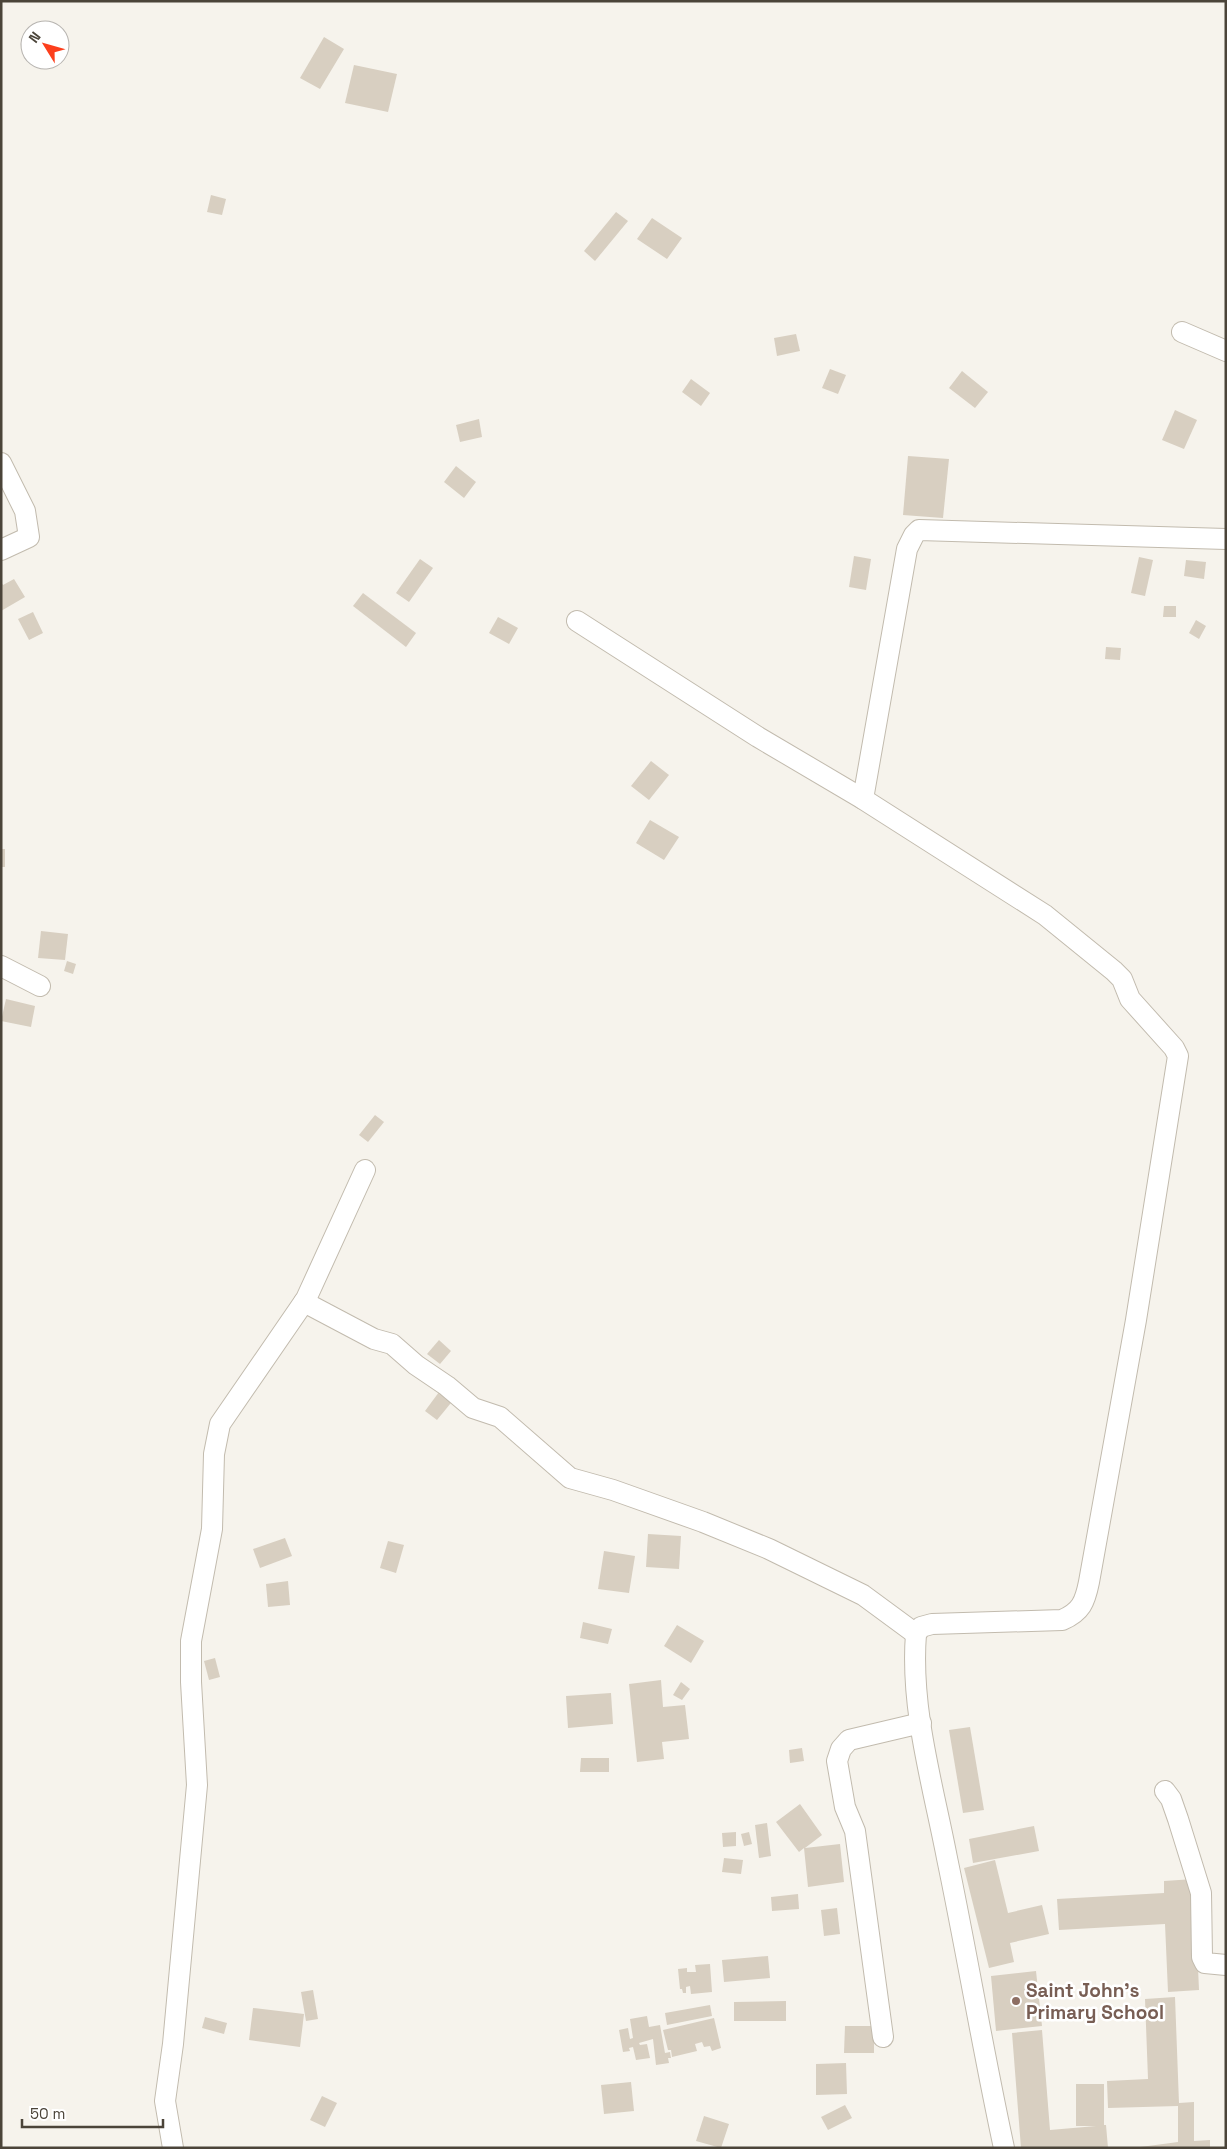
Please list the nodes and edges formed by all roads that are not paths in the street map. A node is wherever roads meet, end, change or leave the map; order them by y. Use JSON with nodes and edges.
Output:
{"nodes":[{"id":1,"x":1182,"y":332,"type":"dead end"},
{"id":2,"x":1226,"y":351,"type":"edge"},
{"id":3,"x":1,"y":463,"type":"edge"},
{"id":4,"x":1226,"y":539,"type":"edge"},
{"id":5,"x":1,"y":550,"type":"edge"},
{"id":6,"x":577,"y":621,"type":"dead end"},
{"id":7,"x":862,"y":799,"type":"junction"},
{"id":8,"x":1,"y":966,"type":"edge"},
{"id":9,"x":40,"y":986,"type":"dead end"},
{"id":10,"x":365,"y":1170,"type":"dead end"},
{"id":11,"x":304,"y":1302,"type":"junction"},
{"id":12,"x":916,"y":1634,"type":"junction"},
{"id":13,"x":921,"y":1723,"type":"junction"},
{"id":14,"x":1165,"y":1791,"type":"dead end"},
{"id":15,"x":1226,"y":1965,"type":"edge"},
{"id":16,"x":883,"y":2037,"type":"dead end"},
{"id":17,"x":173,"y":2148,"type":"edge"},
{"id":18,"x":1004,"y":2148,"type":"edge"}],
"edges":[{"from":1,"to":2,"type":"street"},
{"from":3,"to":5,"type":"street"},
{"from":4,"to":7,"type":"street"},
{"from":6,"to":7,"type":"street"},
{"from":7,"to":12,"type":"street"},
{"from":8,"to":9,"type":"street"},
{"from":10,"to":11,"type":"street"},
{"from":11,"to":12,"type":"street"},
{"from":11,"to":17,"type":"street"},
{"from":12,"to":13,"type":"street"},
{"from":13,"to":16,"type":"street"},
{"from":13,"to":18,"type":"street"},
{"from":14,"to":15,"type":"street"}]}
